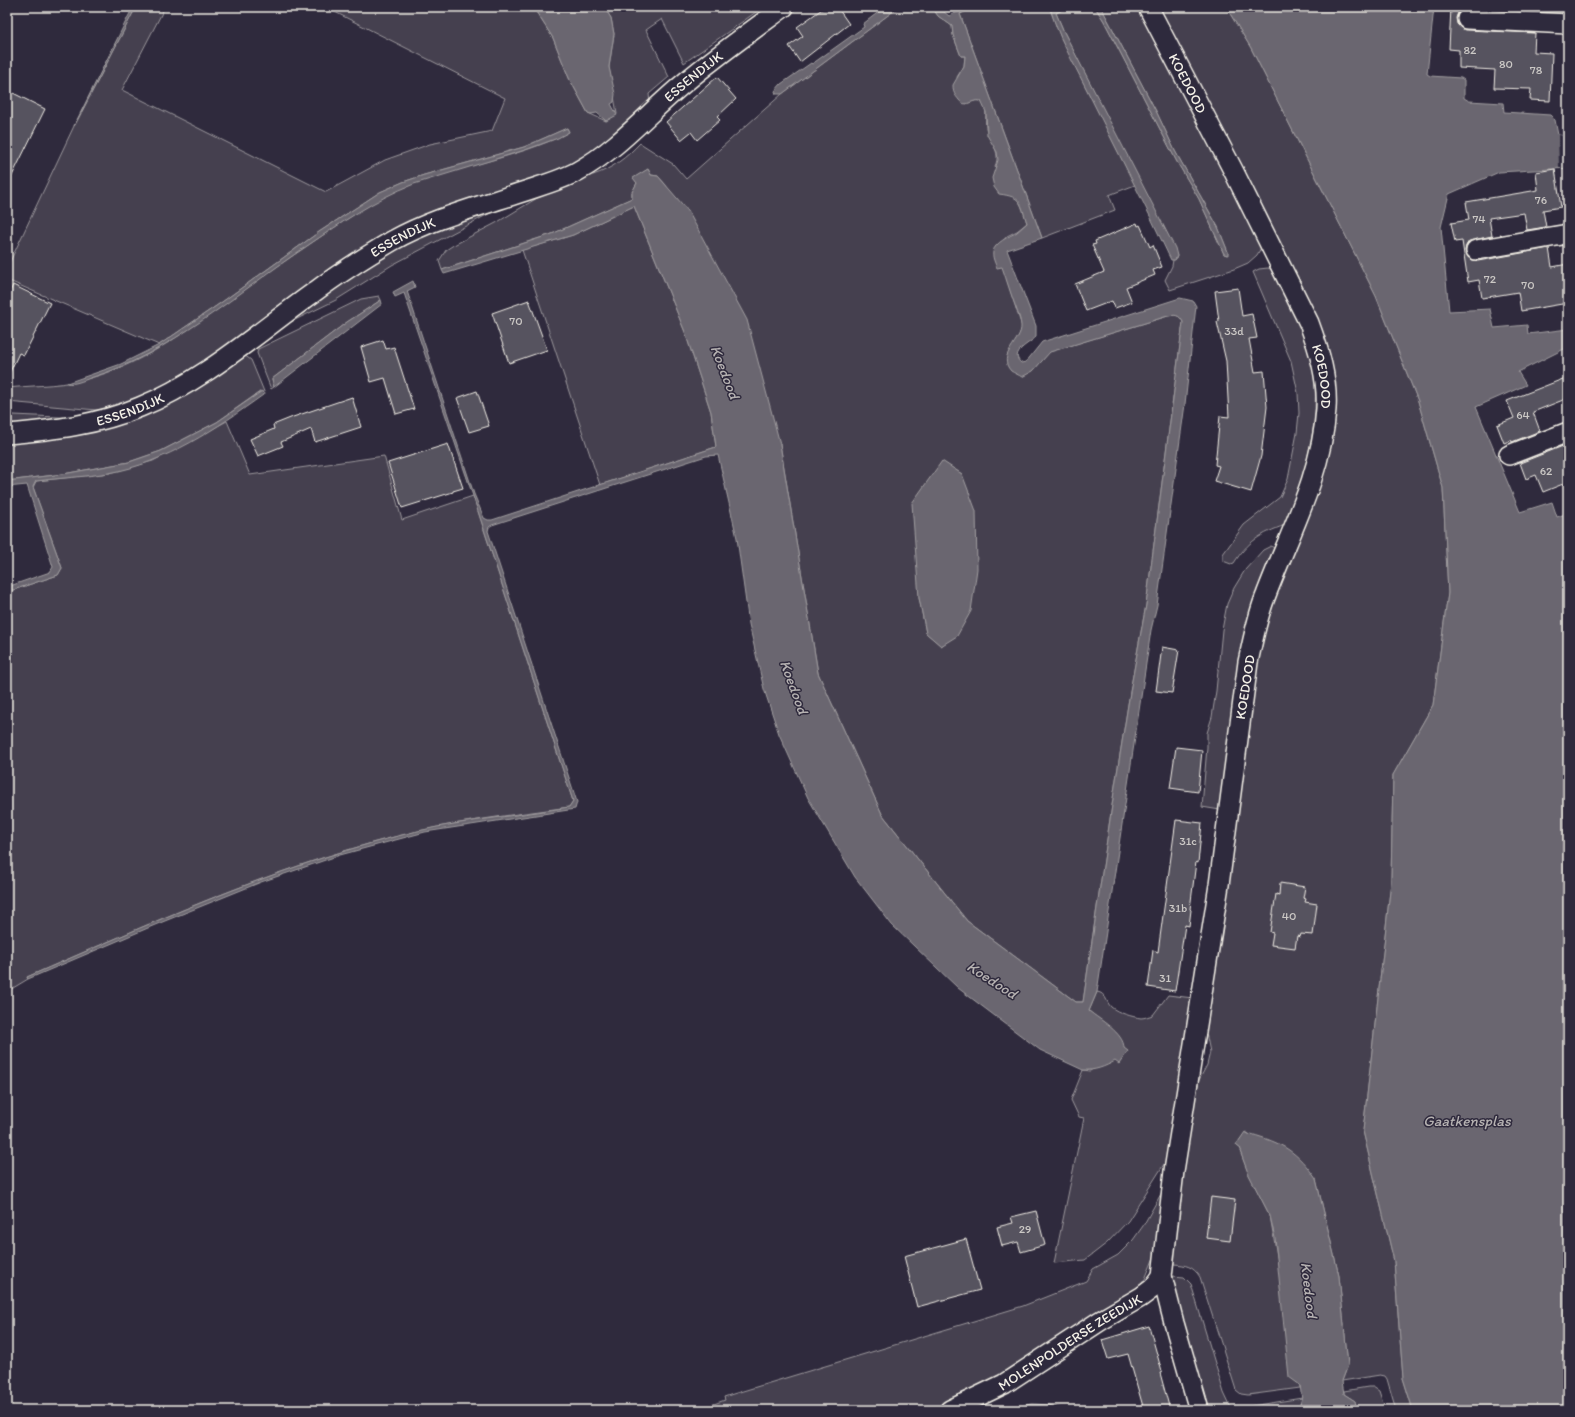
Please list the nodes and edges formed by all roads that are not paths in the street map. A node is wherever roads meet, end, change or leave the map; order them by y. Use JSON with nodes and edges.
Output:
{"nodes":[{"id":1,"x":784,"y":7,"type":"edge"},
{"id":2,"x":1148,"y":7,"type":"edge"},
{"id":3,"x":1467,"y":19,"type":"dead end"},
{"id":4,"x":1568,"y":24,"type":"edge"},
{"id":5,"x":1568,"y":234,"type":"edge"},
{"id":6,"x":1476,"y":250,"type":"dead end"},
{"id":7,"x":1568,"y":432,"type":"edge"},
{"id":8,"x":7,"y":434,"type":"edge"},
{"id":9,"x":1509,"y":455,"type":"dead end"},
{"id":10,"x":1162,"y":1276,"type":"junction"},
{"id":11,"x":950,"y":1410,"type":"edge"},
{"id":12,"x":1199,"y":1410,"type":"edge"}],
"edges":[{"from":1,"to":8,"type":"street","name":"ESSENDIJK"},
{"from":2,"to":10,"type":"street","name":"KOEDOOD"},
{"from":3,"to":4,"type":"street"},
{"from":5,"to":6,"type":"street"},
{"from":7,"to":9,"type":"street"},
{"from":10,"to":11,"type":"street","name":"MOLENPOLDERSE ZEEDIJK"},
{"from":10,"to":12,"type":"street","name":"KOEDOOD"}]}
